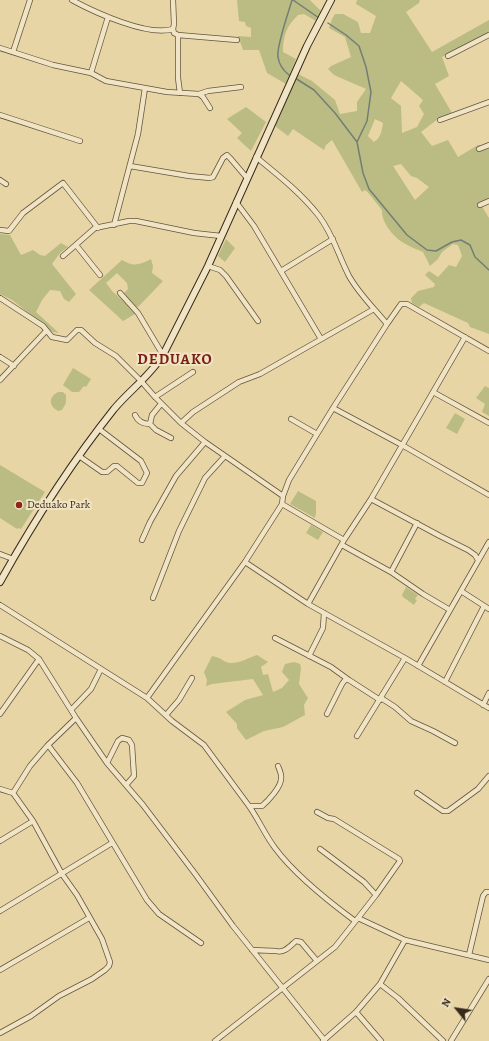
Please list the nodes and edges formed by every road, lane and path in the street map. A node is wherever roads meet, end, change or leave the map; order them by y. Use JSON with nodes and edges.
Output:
{"nodes":[{"id":1,"x":30,"y":0,"type":"edge"},
{"id":2,"x":173,"y":0,"type":"edge"},
{"id":3,"x":331,"y":0,"type":"edge"},
{"id":4,"x":75,"y":1,"type":"edge"},
{"id":5,"x":108,"y":17,"type":"junction"},
{"id":6,"x":173,"y":29,"type":"junction"},
{"id":7,"x":178,"y":35,"type":"junction"},
{"id":8,"x":489,"y":35,"type":"edge"},
{"id":9,"x":237,"y":40,"type":"dead end"},
{"id":10,"x":0,"y":48,"type":"edge"},
{"id":11,"x":13,"y":52,"type":"junction"},
{"id":12,"x":448,"y":56,"type":"dead end"},
{"id":13,"x":91,"y":73,"type":"junction"},
{"id":14,"x":241,"y":87,"type":"dead end"},
{"id":15,"x":145,"y":88,"type":"junction"},
{"id":16,"x":180,"y":93,"type":"junction"},
{"id":17,"x":199,"y":94,"type":"junction"},
{"id":18,"x":489,"y":102,"type":"edge"},
{"id":19,"x":210,"y":108,"type":"dead end"},
{"id":20,"x":0,"y":114,"type":"edge"},
{"id":21,"x":440,"y":120,"type":"dead end"},
{"id":22,"x":80,"y":141,"type":"dead end"},
{"id":23,"x":489,"y":145,"type":"edge"},
{"id":24,"x":479,"y":149,"type":"dead end"},
{"id":25,"x":256,"y":157,"type":"junction"},
{"id":26,"x":130,"y":166,"type":"junction"},
{"id":27,"x":247,"y":178,"type":"junction"},
{"id":28,"x":0,"y":180,"type":"edge"},
{"id":29,"x":6,"y":184,"type":"dead end"},
{"id":30,"x":489,"y":201,"type":"edge"},
{"id":31,"x":236,"y":202,"type":"junction"},
{"id":32,"x":480,"y":205,"type":"dead end"},
{"id":33,"x":114,"y":225,"type":"junction"},
{"id":34,"x":98,"y":228,"type":"junction"},
{"id":35,"x":0,"y":230,"type":"edge"},
{"id":36,"x":221,"y":236,"type":"junction"},
{"id":37,"x":333,"y":239,"type":"junction"},
{"id":38,"x":76,"y":245,"type":"junction"},
{"id":39,"x":63,"y":256,"type":"dead end"},
{"id":40,"x":208,"y":266,"type":"junction"},
{"id":41,"x":281,"y":271,"type":"junction"},
{"id":42,"x":100,"y":275,"type":"dead end"},
{"id":43,"x":120,"y":292,"type":"dead end"},
{"id":44,"x":0,"y":298,"type":"edge"},
{"id":45,"x":374,"y":309,"type":"junction"},
{"id":46,"x":258,"y":321,"type":"dead end"},
{"id":47,"x":387,"y":324,"type":"junction"},
{"id":48,"x":46,"y":331,"type":"junction"},
{"id":49,"x":465,"y":337,"type":"junction"},
{"id":50,"x":321,"y":339,"type":"junction"},
{"id":51,"x":489,"y":351,"type":"edge"},
{"id":52,"x":163,"y":355,"type":"junction"},
{"id":53,"x":0,"y":357,"type":"edge"},
{"id":54,"x":14,"y":366,"type":"junction"},
{"id":55,"x":193,"y":372,"type":"dead end"},
{"id":56,"x":0,"y":380,"type":"edge"},
{"id":57,"x":141,"y":381,"type":"junction"},
{"id":58,"x":432,"y":392,"type":"junction"},
{"id":59,"x":155,"y":397,"type":"junction"},
{"id":60,"x":161,"y":404,"type":"junction"},
{"id":61,"x":333,"y":408,"type":"junction"},
{"id":62,"x":135,"y":415,"type":"dead end"},
{"id":63,"x":291,"y":419,"type":"dead end"},
{"id":64,"x":489,"y":422,"type":"edge"},
{"id":65,"x":181,"y":423,"type":"junction"},
{"id":66,"x":150,"y":424,"type":"junction"},
{"id":67,"x":99,"y":429,"type":"junction"},
{"id":68,"x":317,"y":434,"type":"junction"},
{"id":69,"x":171,"y":438,"type":"dead end"},
{"id":70,"x":205,"y":442,"type":"junction"},
{"id":71,"x":402,"y":445,"type":"junction"},
{"id":72,"x":79,"y":456,"type":"junction"},
{"id":73,"x":225,"y":456,"type":"junction"},
{"id":74,"x":489,"y":495,"type":"edge"},
{"id":75,"x":282,"y":496,"type":"junction"},
{"id":76,"x":371,"y":499,"type":"junction"},
{"id":77,"x":282,"y":504,"type":"junction"},
{"id":78,"x":417,"y":523,"type":"junction"},
{"id":79,"x":142,"y":540,"type":"dead end"},
{"id":80,"x":489,"y":542,"type":"edge"},
{"id":81,"x":343,"y":543,"type":"junction"},
{"id":82,"x":0,"y":554,"type":"edge"},
{"id":83,"x":13,"y":559,"type":"junction"},
{"id":84,"x":478,"y":560,"type":"junction"},
{"id":85,"x":245,"y":562,"type":"junction"},
{"id":86,"x":391,"y":572,"type":"junction"},
{"id":87,"x":0,"y":582,"type":"edge"},
{"id":88,"x":462,"y":591,"type":"junction"},
{"id":89,"x":152,"y":598,"type":"dead end"},
{"id":90,"x":308,"y":604,"type":"junction"},
{"id":91,"x":0,"y":605,"type":"edge"},
{"id":92,"x":484,"y":606,"type":"junction"},
{"id":93,"x":489,"y":609,"type":"edge"},
{"id":94,"x":450,"y":610,"type":"junction"},
{"id":95,"x":324,"y":613,"type":"junction"},
{"id":96,"x":0,"y":636,"type":"edge"},
{"id":97,"x":275,"y":638,"type":"dead end"},
{"id":98,"x":309,"y":656,"type":"junction"},
{"id":99,"x":405,"y":658,"type":"junction"},
{"id":100,"x":39,"y":659,"type":"junction"},
{"id":101,"x":418,"y":666,"type":"junction"},
{"id":102,"x":101,"y":669,"type":"junction"},
{"id":103,"x":192,"y":678,"type":"dead end"},
{"id":104,"x":349,"y":680,"type":"junction"},
{"id":105,"x":445,"y":682,"type":"junction"},
{"id":106,"x":489,"y":693,"type":"edge"},
{"id":107,"x":147,"y":698,"type":"junction"},
{"id":108,"x":381,"y":699,"type":"junction"},
{"id":109,"x":483,"y":705,"type":"junction"},
{"id":110,"x":489,"y":708,"type":"edge"},
{"id":111,"x":71,"y":710,"type":"junction"},
{"id":112,"x":0,"y":714,"type":"edge"},
{"id":113,"x":327,"y":714,"type":"dead end"},
{"id":114,"x":166,"y":715,"type":"junction"},
{"id":115,"x":76,"y":718,"type":"junction"},
{"id":116,"x":357,"y":736,"type":"dead end"},
{"id":117,"x":454,"y":743,"type":"dead end"},
{"id":118,"x":48,"y":745,"type":"junction"},
{"id":119,"x":107,"y":763,"type":"junction"},
{"id":120,"x":278,"y":766,"type":"dead end"},
{"id":121,"x":489,"y":776,"type":"edge"},
{"id":122,"x":126,"y":785,"type":"junction"},
{"id":123,"x":0,"y":789,"type":"edge"},
{"id":124,"x":13,"y":793,"type":"junction"},
{"id":125,"x":417,"y":793,"type":"dead end"},
{"id":126,"x":249,"y":806,"type":"junction"},
{"id":127,"x":317,"y":812,"type":"dead end"},
{"id":128,"x":32,"y":821,"type":"junction"},
{"id":129,"x":0,"y":841,"type":"edge"},
{"id":130,"x":112,"y":843,"type":"junction"},
{"id":131,"x":320,"y":849,"type":"dead end"},
{"id":132,"x":62,"y":874,"type":"junction"},
{"id":133,"x":489,"y":892,"type":"edge"},
{"id":134,"x":376,"y":895,"type":"junction"},
{"id":135,"x":0,"y":911,"type":"edge"},
{"id":136,"x":89,"y":918,"type":"junction"},
{"id":137,"x":356,"y":919,"type":"junction"},
{"id":138,"x":405,"y":940,"type":"junction"},
{"id":139,"x":201,"y":943,"type":"dead end"},
{"id":140,"x":252,"y":950,"type":"junction"},
{"id":141,"x":469,"y":955,"type":"junction"},
{"id":142,"x":489,"y":960,"type":"edge"},
{"id":143,"x":317,"y":961,"type":"junction"},
{"id":144,"x":0,"y":970,"type":"edge"},
{"id":145,"x":489,"y":979,"type":"edge"},
{"id":146,"x":380,"y":984,"type":"junction"},
{"id":147,"x":282,"y":988,"type":"junction"},
{"id":148,"x":356,"y":1012,"type":"junction"},
{"id":149,"x":0,"y":1033,"type":"edge"},
{"id":150,"x":215,"y":1041,"type":"edge"},
{"id":151,"x":324,"y":1041,"type":"edge"},
{"id":152,"x":381,"y":1041,"type":"edge"},
{"id":153,"x":443,"y":1041,"type":"edge"},
{"id":154,"x":450,"y":1041,"type":"edge"}],
"edges":[{"from":1,"to":11,"type":"street"},
{"from":2,"to":6,"type":"street"},
{"from":3,"to":25,"type":"street"},
{"from":4,"to":5,"type":"street"},
{"from":5,"to":6,"type":"street"},
{"from":5,"to":13,"type":"street"},
{"from":6,"to":7,"type":"street"},
{"from":7,"to":9,"type":"street"},
{"from":7,"to":16,"type":"street"},
{"from":8,"to":12,"type":"street"},
{"from":10,"to":11,"type":"street"},
{"from":11,"to":13,"type":"street"},
{"from":13,"to":15,"type":"street"},
{"from":14,"to":17,"type":"street"},
{"from":15,"to":16,"type":"street"},
{"from":15,"to":26,"type":"street"},
{"from":16,"to":17,"type":"street"},
{"from":17,"to":19,"type":"street"},
{"from":18,"to":21,"type":"street"},
{"from":20,"to":22,"type":"street"},
{"from":23,"to":24,"type":"street"},
{"from":25,"to":27,"type":"street"},
{"from":25,"to":37,"type":"street"},
{"from":26,"to":27,"type":"street"},
{"from":26,"to":33,"type":"street"},
{"from":27,"to":31,"type":"street"},
{"from":28,"to":29,"type":"street"},
{"from":30,"to":32,"type":"street"},
{"from":31,"to":36,"type":"street"},
{"from":31,"to":41,"type":"street"},
{"from":33,"to":34,"type":"street"},
{"from":33,"to":36,"type":"street"},
{"from":34,"to":35,"type":"street"},
{"from":34,"to":38,"type":"street"},
{"from":36,"to":40,"type":"street"},
{"from":37,"to":41,"type":"street"},
{"from":37,"to":45,"type":"street"},
{"from":38,"to":39,"type":"street"},
{"from":38,"to":42,"type":"street"},
{"from":40,"to":46,"type":"street"},
{"from":40,"to":52,"type":"street"},
{"from":41,"to":50,"type":"street"},
{"from":43,"to":52,"type":"street"},
{"from":44,"to":48,"type":"street"},
{"from":45,"to":47,"type":"street"},
{"from":45,"to":50,"type":"street"},
{"from":47,"to":49,"type":"street"},
{"from":47,"to":61,"type":"street"},
{"from":48,"to":54,"type":"street"},
{"from":48,"to":57,"type":"street"},
{"from":49,"to":51,"type":"street"},
{"from":49,"to":58,"type":"street"},
{"from":50,"to":65,"type":"street"},
{"from":52,"to":57,"type":"street"},
{"from":53,"to":54,"type":"street"},
{"from":54,"to":56,"type":"street"},
{"from":55,"to":59,"type":"street"},
{"from":57,"to":59,"type":"street"},
{"from":57,"to":67,"type":"street"},
{"from":58,"to":64,"type":"street"},
{"from":58,"to":71,"type":"street"},
{"from":59,"to":60,"type":"street"},
{"from":60,"to":65,"type":"street"},
{"from":60,"to":66,"type":"street"},
{"from":61,"to":68,"type":"street"},
{"from":61,"to":71,"type":"street"},
{"from":62,"to":66,"type":"street"},
{"from":63,"to":68,"type":"street"},
{"from":65,"to":70,"type":"street"},
{"from":66,"to":69,"type":"street"},
{"from":67,"to":72,"type":"street"},
{"from":67,"to":72,"type":"street"},
{"from":68,"to":75,"type":"street"},
{"from":70,"to":73,"type":"street"},
{"from":70,"to":79,"type":"street"},
{"from":71,"to":74,"type":"street"},
{"from":71,"to":76,"type":"street"},
{"from":72,"to":83,"type":"street"},
{"from":73,"to":75,"type":"street"},
{"from":73,"to":89,"type":"street"},
{"from":75,"to":77,"type":"street"},
{"from":76,"to":78,"type":"street"},
{"from":76,"to":81,"type":"street"},
{"from":77,"to":81,"type":"street"},
{"from":77,"to":85,"type":"street"},
{"from":78,"to":84,"type":"street"},
{"from":78,"to":86,"type":"street"},
{"from":80,"to":84,"type":"street"},
{"from":81,"to":86,"type":"street"},
{"from":81,"to":90,"type":"street"},
{"from":82,"to":83,"type":"street"},
{"from":83,"to":87,"type":"street"},
{"from":84,"to":88,"type":"street"},
{"from":85,"to":90,"type":"street"},
{"from":85,"to":107,"type":"street"},
{"from":86,"to":94,"type":"street"},
{"from":88,"to":92,"type":"street"},
{"from":88,"to":94,"type":"street"},
{"from":90,"to":95,"type":"street"},
{"from":91,"to":102,"type":"street"},
{"from":92,"to":93,"type":"street"},
{"from":92,"to":105,"type":"street"},
{"from":94,"to":101,"type":"street"},
{"from":95,"to":98,"type":"street"},
{"from":95,"to":99,"type":"street"},
{"from":96,"to":100,"type":"street"},
{"from":97,"to":98,"type":"street"},
{"from":98,"to":104,"type":"street"},
{"from":99,"to":101,"type":"street"},
{"from":99,"to":108,"type":"street"},
{"from":100,"to":111,"type":"street"},
{"from":100,"to":112,"type":"street"},
{"from":101,"to":105,"type":"street"},
{"from":102,"to":107,"type":"street"},
{"from":102,"to":111,"type":"street"},
{"from":103,"to":114,"type":"street"},
{"from":104,"to":108,"type":"street"},
{"from":104,"to":113,"type":"street"},
{"from":105,"to":109,"type":"street"},
{"from":106,"to":109,"type":"street"},
{"from":107,"to":114,"type":"street"},
{"from":108,"to":116,"type":"street"},
{"from":108,"to":117,"type":"street"},
{"from":109,"to":110,"type":"street"},
{"from":111,"to":115,"type":"street"},
{"from":114,"to":126,"type":"street"},
{"from":115,"to":118,"type":"street"},
{"from":115,"to":119,"type":"street"},
{"from":118,"to":124,"type":"street"},
{"from":118,"to":130,"type":"street"},
{"from":119,"to":122,"type":"street"},
{"from":119,"to":122,"type":"street"},
{"from":120,"to":126,"type":"street"},
{"from":121,"to":125,"type":"street"},
{"from":122,"to":140,"type":"street"},
{"from":123,"to":124,"type":"street"},
{"from":124,"to":128,"type":"street"},
{"from":126,"to":137,"type":"street"},
{"from":127,"to":134,"type":"street"},
{"from":128,"to":129,"type":"street"},
{"from":128,"to":132,"type":"street"},
{"from":130,"to":132,"type":"street"},
{"from":130,"to":139,"type":"street"},
{"from":131,"to":134,"type":"street"},
{"from":132,"to":135,"type":"street"},
{"from":132,"to":136,"type":"street"},
{"from":133,"to":141,"type":"street"},
{"from":134,"to":137,"type":"street"},
{"from":136,"to":144,"type":"street"},
{"from":136,"to":149,"type":"street"},
{"from":137,"to":138,"type":"street"},
{"from":137,"to":143,"type":"street"},
{"from":138,"to":141,"type":"street"},
{"from":138,"to":146,"type":"street"},
{"from":140,"to":143,"type":"street"},
{"from":140,"to":147,"type":"street"},
{"from":141,"to":142,"type":"street"},
{"from":143,"to":147,"type":"street"},
{"from":145,"to":154,"type":"street"},
{"from":146,"to":148,"type":"street"},
{"from":146,"to":153,"type":"street"},
{"from":147,"to":150,"type":"street"},
{"from":147,"to":151,"type":"street"},
{"from":148,"to":151,"type":"street"},
{"from":148,"to":152,"type":"street"}]}
